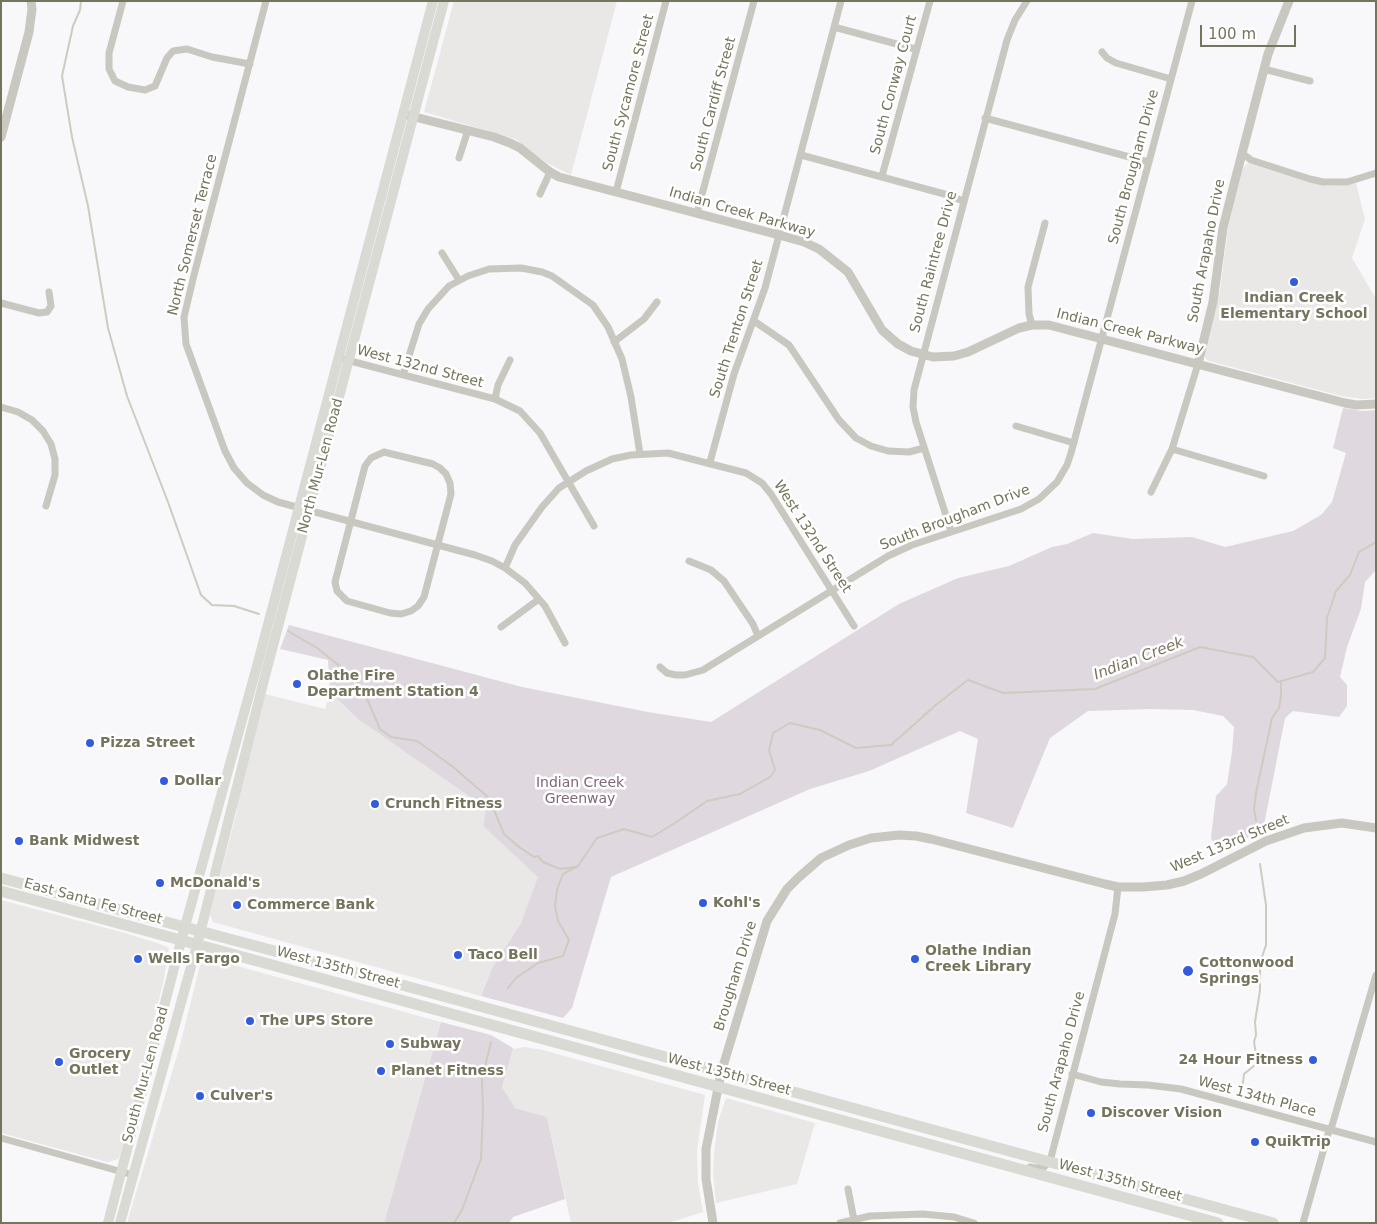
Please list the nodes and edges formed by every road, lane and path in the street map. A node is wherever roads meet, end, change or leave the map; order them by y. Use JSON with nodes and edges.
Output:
{"nodes":[{"id":1,"x":31,"y":1,"type":"edge"},
{"id":2,"x":123,"y":1,"type":"edge"},
{"id":3,"x":266,"y":1,"type":"edge"},
{"id":4,"x":433,"y":1,"type":"edge"},
{"id":5,"x":444,"y":1,"type":"edge"},
{"id":6,"x":666,"y":1,"type":"edge"},
{"id":7,"x":754,"y":1,"type":"edge"},
{"id":8,"x":841,"y":1,"type":"edge"},
{"id":9,"x":930,"y":1,"type":"edge"},
{"id":10,"x":1027,"y":1,"type":"edge"},
{"id":11,"x":1192,"y":1,"type":"edge"},
{"id":12,"x":1289,"y":1,"type":"edge"},
{"id":13,"x":834,"y":27,"type":"junction"},
{"id":14,"x":915,"y":49,"type":"junction"},
{"id":15,"x":1102,"y":52,"type":"dead end"},
{"id":16,"x":250,"y":64,"type":"junction"},
{"id":17,"x":1264,"y":69,"type":"junction"},
{"id":18,"x":1171,"y":79,"type":"junction"},
{"id":19,"x":1310,"y":81,"type":"dead end"},
{"id":20,"x":403,"y":114,"type":"junction"},
{"id":21,"x":414,"y":117,"type":"junction"},
{"id":22,"x":985,"y":118,"type":"junction"},
{"id":23,"x":468,"y":130,"type":"junction"},
{"id":24,"x":1,"y":138,"type":"edge"},
{"id":25,"x":1242,"y":153,"type":"junction"},
{"id":26,"x":801,"y":154,"type":"junction"},
{"id":27,"x":459,"y":158,"type":"dead end"},
{"id":28,"x":1148,"y":162,"type":"junction"},
{"id":29,"x":550,"y":172,"type":"junction"},
{"id":30,"x":1376,"y":173,"type":"edge"},
{"id":31,"x":882,"y":176,"type":"junction"},
{"id":32,"x":616,"y":192,"type":"junction"},
{"id":33,"x":540,"y":194,"type":"dead end"},
{"id":34,"x":963,"y":201,"type":"junction"},
{"id":35,"x":697,"y":213,"type":"junction"},
{"id":36,"x":1045,"y":223,"type":"dead end"},
{"id":37,"x":779,"y":235,"type":"junction"},
{"id":38,"x":442,"y":253,"type":"dead end"},
{"id":39,"x":459,"y":280,"type":"junction"},
{"id":40,"x":49,"y":292,"type":"dead end"},
{"id":41,"x":657,"y":302,"type":"dead end"},
{"id":42,"x":1,"y":303,"type":"edge"},
{"id":43,"x":754,"y":321,"type":"junction"},
{"id":44,"x":1032,"y":325,"type":"junction"},
{"id":45,"x":1102,"y":338,"type":"junction"},
{"id":46,"x":614,"y":342,"type":"junction"},
{"id":47,"x":923,"y":354,"type":"junction"},
{"id":48,"x":344,"y":359,"type":"junction"},
{"id":49,"x":510,"y":360,"type":"dead end"},
{"id":50,"x":1198,"y":364,"type":"junction"},
{"id":51,"x":403,"y":375,"type":"junction"},
{"id":52,"x":495,"y":399,"type":"junction"},
{"id":53,"x":1376,"y":404,"type":"edge"},
{"id":54,"x":1,"y":407,"type":"edge"},
{"id":55,"x":1016,"y":426,"type":"dead end"},
{"id":56,"x":1074,"y":443,"type":"junction"},
{"id":57,"x":924,"y":448,"type":"junction"},
{"id":58,"x":1172,"y":448,"type":"junction"},
{"id":59,"x":640,"y":454,"type":"junction"},
{"id":60,"x":710,"y":462,"type":"junction"},
{"id":61,"x":1264,"y":476,"type":"dead end"},
{"id":62,"x":569,"y":482,"type":"junction"},
{"id":63,"x":1151,"y":492,"type":"dead end"},
{"id":64,"x":46,"y":506,"type":"dead end"},
{"id":65,"x":304,"y":510,"type":"junction"},
{"id":66,"x":350,"y":522,"type":"junction"},
{"id":67,"x":594,"y":526,"type":"dead end"},
{"id":68,"x":951,"y":531,"type":"junction"},
{"id":69,"x":438,"y":546,"type":"junction"},
{"id":70,"x":688,"y":561,"type":"dead end"},
{"id":71,"x":505,"y":568,"type":"junction"},
{"id":72,"x":831,"y":590,"type":"junction"},
{"id":73,"x":539,"y":599,"type":"junction"},
{"id":74,"x":854,"y":626,"type":"dead end"},
{"id":75,"x":501,"y":627,"type":"dead end"},
{"id":76,"x":758,"y":636,"type":"junction"},
{"id":77,"x":565,"y":643,"type":"dead end"},
{"id":78,"x":660,"y":667,"type":"dead end"},
{"id":79,"x":1376,"y":828,"type":"edge"},
{"id":80,"x":1008,"y":858,"type":"joint"},
{"id":81,"x":1,"y":878,"type":"edge"},
{"id":82,"x":1118,"y":887,"type":"junction"},
{"id":83,"x":1,"y":891,"type":"edge"},
{"id":84,"x":185,"y":927,"type":"junction"},
{"id":85,"x":200,"y":930,"type":"junction"},
{"id":86,"x":181,"y":940,"type":"junction"},
{"id":87,"x":197,"y":945,"type":"junction"},
{"id":88,"x":1376,"y":975,"type":"edge"},
{"id":89,"x":721,"y":1072,"type":"junction"},
{"id":90,"x":1072,"y":1074,"type":"junction"},
{"id":91,"x":718,"y":1087,"type":"junction"},
{"id":92,"x":1331,"y":1129,"type":"junction"},
{"id":93,"x":1,"y":1138,"type":"edge"},
{"id":94,"x":1376,"y":1142,"type":"edge"},
{"id":95,"x":969,"y":1156,"type":"junction"},
{"id":96,"x":1050,"y":1161,"type":"junction"},
{"id":97,"x":121,"y":1172,"type":"junction"},
{"id":98,"x":133,"y":1175,"type":"junction"},
{"id":99,"x":848,"y":1188,"type":"dead end"},
{"id":100,"x":854,"y":1220,"type":"junction"},
{"id":101,"x":108,"y":1223,"type":"edge"},
{"id":102,"x":120,"y":1223,"type":"edge"},
{"id":103,"x":713,"y":1223,"type":"edge"},
{"id":104,"x":840,"y":1223,"type":"edge"},
{"id":105,"x":974,"y":1223,"type":"edge"},
{"id":106,"x":1218,"y":1223,"type":"edge"},
{"id":107,"x":1273,"y":1223,"type":"edge"},
{"id":108,"x":1303,"y":1223,"type":"edge"}],
"edges":[{"from":1,"to":24,"type":"street"},
{"from":2,"to":16,"type":"street"},
{"from":3,"to":16,"type":"street","name":"North Somerset Terrace"},
{"from":4,"to":20,"type":"main road","name":"North Mur-Len Road"},
{"from":5,"to":21,"type":"main road","name":"North Mur-Len Road"},
{"from":6,"to":32,"type":"street","name":"South Sycamore Street"},
{"from":7,"to":35,"type":"street","name":"South Cardiff Street"},
{"from":8,"to":13,"type":"street","name":"South Trenton Street"},
{"from":9,"to":14,"type":"street","name":"South Conway Court"},
{"from":10,"to":22,"type":"street","name":"South Raintree Drive"},
{"from":11,"to":18,"type":"street","name":"South Brougham Drive"},
{"from":12,"to":17,"type":"street","name":"South Arapaho Drive"},
{"from":13,"to":14,"type":"street"},
{"from":13,"to":26,"type":"street","name":"South Trenton Street"},
{"from":14,"to":31,"type":"street","name":"South Conway Court"},
{"from":15,"to":18,"type":"street"},
{"from":16,"to":65,"type":"street","name":"North Somerset Terrace"},
{"from":17,"to":19,"type":"street"},
{"from":17,"to":25,"type":"street","name":"South Arapaho Drive"},
{"from":18,"to":28,"type":"street","name":"South Brougham Drive"},
{"from":20,"to":21,"type":"street","name":"Indian Creek Parkway"},
{"from":20,"to":48,"type":"main road","name":"North Mur-Len Road"},
{"from":21,"to":23,"type":"street","name":"Indian Creek Parkway"},
{"from":21,"to":48,"type":"main road","name":"North Mur-Len Road"},
{"from":22,"to":28,"type":"street"},
{"from":22,"to":34,"type":"street","name":"South Raintree Drive"},
{"from":23,"to":27,"type":"street"},
{"from":23,"to":29,"type":"street","name":"Indian Creek Parkway"},
{"from":25,"to":30,"type":"street"},
{"from":25,"to":50,"type":"street","name":"South Arapaho Drive"},
{"from":26,"to":31,"type":"street"},
{"from":26,"to":37,"type":"street","name":"South Trenton Street"},
{"from":28,"to":45,"type":"street","name":"South Brougham Drive"},
{"from":29,"to":32,"type":"street","name":"Indian Creek Parkway"},
{"from":29,"to":33,"type":"street"},
{"from":31,"to":34,"type":"street"},
{"from":32,"to":35,"type":"street","name":"Indian Creek Parkway"},
{"from":34,"to":47,"type":"street","name":"South Raintree Drive"},
{"from":35,"to":37,"type":"street","name":"Indian Creek Parkway"},
{"from":36,"to":44,"type":"street"},
{"from":37,"to":43,"type":"street","name":"South Trenton Street"},
{"from":37,"to":47,"type":"street","name":"Indian Creek Parkway"},
{"from":38,"to":39,"type":"street"},
{"from":39,"to":46,"type":"street"},
{"from":39,"to":51,"type":"street"},
{"from":40,"to":42,"type":"street"},
{"from":41,"to":46,"type":"street"},
{"from":43,"to":57,"type":"street"},
{"from":43,"to":60,"type":"street","name":"South Trenton Street"},
{"from":44,"to":45,"type":"street","name":"Indian Creek Parkway"},
{"from":44,"to":47,"type":"street","name":"Indian Creek Parkway"},
{"from":45,"to":50,"type":"street","name":"Indian Creek Parkway"},
{"from":45,"to":56,"type":"street","name":"South Brougham Drive"},
{"from":46,"to":59,"type":"street"},
{"from":47,"to":57,"type":"street","name":"South Raintree Drive"},
{"from":48,"to":51,"type":"street","name":"West 132nd Street"},
{"from":48,"to":65,"type":"main road","name":"North Mur-Len Road"},
{"from":49,"to":52,"type":"street","name":"West 132nd Street"},
{"from":50,"to":53,"type":"street","name":"Indian Creek Parkway"},
{"from":50,"to":58,"type":"street","name":"South Arapaho Drive"},
{"from":51,"to":52,"type":"street","name":"West 132nd Street"},
{"from":52,"to":62,"type":"street","name":"West 132nd Street"},
{"from":54,"to":64,"type":"street"},
{"from":55,"to":56,"type":"street"},
{"from":56,"to":68,"type":"street","name":"South Brougham Drive"},
{"from":57,"to":68,"type":"street","name":"South Raintree Drive"},
{"from":58,"to":61,"type":"street"},
{"from":58,"to":63,"type":"street","name":"South Arapaho Drive"},
{"from":59,"to":60,"type":"street","name":"West 132nd Street"},
{"from":59,"to":62,"type":"street","name":"West 132nd Street"},
{"from":60,"to":72,"type":"street","name":"West 132nd Street"},
{"from":62,"to":67,"type":"street","name":"West 132nd Street"},
{"from":62,"to":71,"type":"street"},
{"from":65,"to":66,"type":"street"},
{"from":65,"to":84,"type":"main road","name":"North Mur-Len Road"},
{"from":65,"to":85,"type":"main road","name":"North Mur-Len Road"},
{"from":66,"to":69,"type":"street"},
{"from":66,"to":69,"type":"street"},
{"from":66,"to":69,"type":"street"},
{"from":68,"to":72,"type":"street","name":"South Brougham Drive"},
{"from":69,"to":71,"type":"street"},
{"from":70,"to":76,"type":"street"},
{"from":71,"to":73,"type":"street"},
{"from":72,"to":74,"type":"street","name":"West 132nd Street"},
{"from":72,"to":76,"type":"street","name":"South Brougham Drive"},
{"from":73,"to":75,"type":"street"},
{"from":73,"to":77,"type":"street"},
{"from":76,"to":78,"type":"street","name":"South Brougham Drive"},
{"from":79,"to":82,"type":"street","name":"West 133rd Street"},
{"from":80,"to":82,"type":"street","name":"West 133rd Street"},
{"from":80,"to":89,"type":"street","name":"Brougham Drive"},
{"from":81,"to":84,"type":"main road","name":"East Santa Fe Street"},
{"from":82,"to":90,"type":"street","name":"South Arapaho Drive"},
{"from":83,"to":86,"type":"main road","name":"East Santa Fe Street"},
{"from":84,"to":85,"type":"main road","name":"West 135th Street"},
{"from":84,"to":86,"type":"main road","name":"South Mur-Len Road"},
{"from":85,"to":87,"type":"main road","name":"South Mur-Len Road"},
{"from":85,"to":89,"type":"main road","name":"West 135th Street"},
{"from":86,"to":87,"type":"main road","name":"West 135th Street"},
{"from":86,"to":97,"type":"main road","name":"South Mur-Len Road"},
{"from":87,"to":91,"type":"main road","name":"West 135th Street"},
{"from":87,"to":98,"type":"main road","name":"South Mur-Len Road"},
{"from":88,"to":92,"type":"street"},
{"from":89,"to":91,"type":"street","name":"Brougham Drive"},
{"from":89,"to":96,"type":"main road","name":"West 135th Street"},
{"from":90,"to":92,"type":"street","name":"West 134th Place"},
{"from":90,"to":96,"type":"street","name":"South Arapaho Drive"},
{"from":91,"to":95,"type":"main road","name":"West 135th Street"},
{"from":91,"to":103,"type":"street","name":"Brougham Drive"},
{"from":92,"to":94,"type":"street","name":"West 134th Place"},
{"from":92,"to":108,"type":"street"},
{"from":93,"to":97,"type":"street"},
{"from":95,"to":96,"type":"street"},
{"from":95,"to":106,"type":"main road","name":"West 135th Street"},
{"from":96,"to":107,"type":"main road","name":"West 135th Street"},
{"from":97,"to":98,"type":"street"},
{"from":97,"to":101,"type":"main road","name":"South Mur-Len Road"},
{"from":98,"to":102,"type":"main road","name":"South Mur-Len Road"},
{"from":99,"to":100,"type":"street"},
{"from":100,"to":104,"type":"street"},
{"from":100,"to":105,"type":"street"}]}
